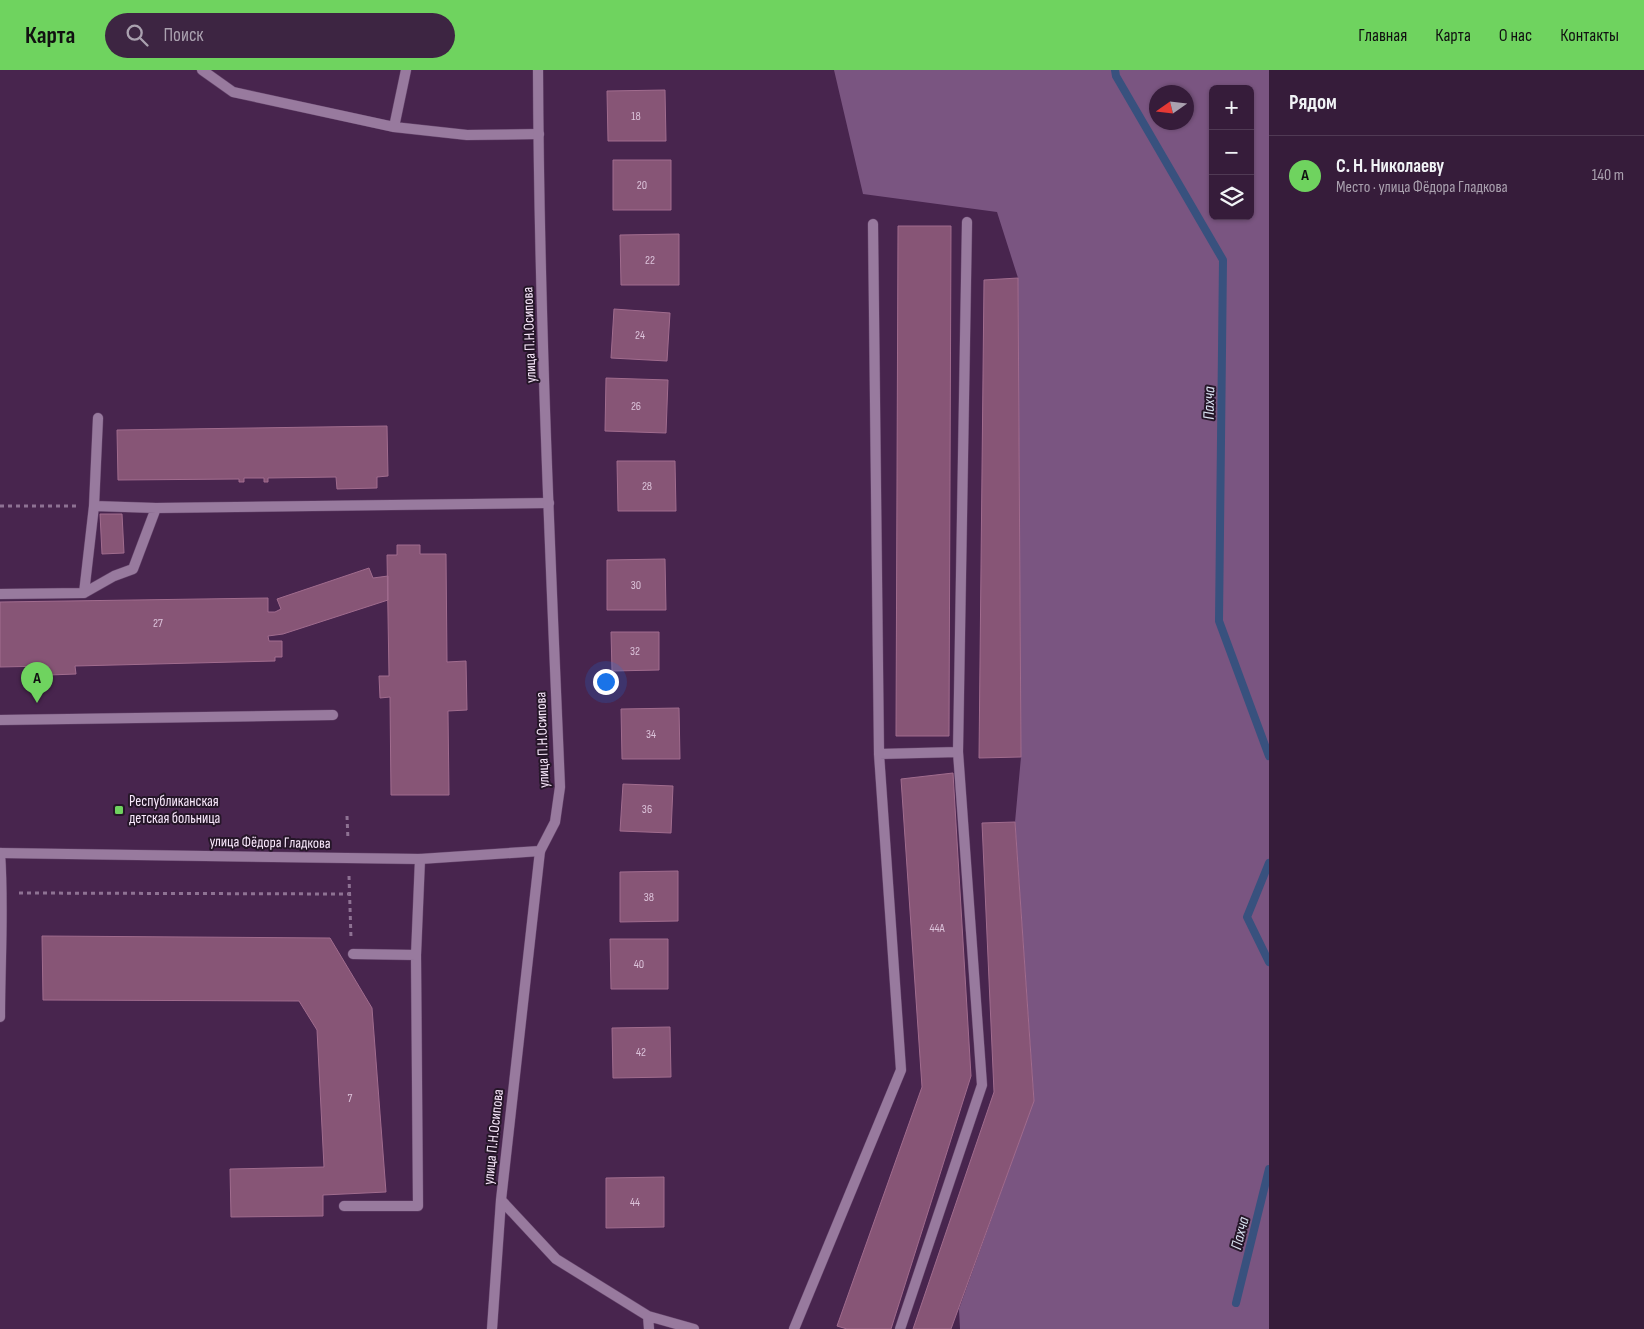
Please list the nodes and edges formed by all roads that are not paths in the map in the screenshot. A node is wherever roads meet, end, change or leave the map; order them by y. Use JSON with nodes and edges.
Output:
{"nodes":[{"id":1,"x":202,"y":70,"type":"edge"},
{"id":2,"x":406,"y":70,"type":"edge"},
{"id":3,"x":538,"y":70,"type":"edge"},
{"id":4,"x":394,"y":127,"type":"junction"},
{"id":5,"x":538,"y":134,"type":"junction"},
{"id":6,"x":967,"y":222,"type":"dead end"},
{"id":7,"x":873,"y":224,"type":"dead end"},
{"id":8,"x":98,"y":418,"type":"dead end"},
{"id":9,"x":549,"y":503,"type":"junction"},
{"id":10,"x":94,"y":506,"type":"junction"},
{"id":11,"x":156,"y":508,"type":"junction"},
{"id":12,"x":84,"y":593,"type":"junction"},
{"id":13,"x":0,"y":594,"type":"edge"},
{"id":14,"x":333,"y":715,"type":"dead end"},
{"id":15,"x":0,"y":720,"type":"edge"},
{"id":16,"x":958,"y":752,"type":"junction"},
{"id":17,"x":879,"y":754,"type":"junction"},
{"id":18,"x":540,"y":851,"type":"junction"},
{"id":19,"x":0,"y":853,"type":"edge"},
{"id":20,"x":420,"y":858,"type":"junction"},
{"id":21,"x":352,"y":954,"type":"road end"},
{"id":22,"x":416,"y":955,"type":"junction"},
{"id":23,"x":0,"y":1017,"type":"edge"},
{"id":24,"x":501,"y":1200,"type":"junction"},
{"id":25,"x":344,"y":1206,"type":"dead end"},
{"id":26,"x":648,"y":1316,"type":"junction"},
{"id":27,"x":492,"y":1329,"type":"edge"},
{"id":28,"x":650,"y":1329,"type":"edge"},
{"id":29,"x":694,"y":1329,"type":"edge"},
{"id":30,"x":794,"y":1329,"type":"edge"},
{"id":31,"x":900,"y":1329,"type":"edge"}],
"edges":[{"from":1,"to":4,"type":"street"},
{"from":2,"to":4,"type":"street"},
{"from":3,"to":5,"type":"street","name":"улица П.Н.Осипова"},
{"from":4,"to":5,"type":"street"},
{"from":5,"to":9,"type":"street","name":"улица П.Н.Осипова"},
{"from":6,"to":16,"type":"street"},
{"from":7,"to":17,"type":"street"},
{"from":8,"to":10,"type":"street"},
{"from":9,"to":11,"type":"street"},
{"from":9,"to":18,"type":"street","name":"улица П.Н.Осипова"},
{"from":10,"to":11,"type":"street"},
{"from":10,"to":12,"type":"street"},
{"from":11,"to":12,"type":"street"},
{"from":12,"to":13,"type":"street"},
{"from":14,"to":15,"type":"street"},
{"from":16,"to":17,"type":"street"},
{"from":16,"to":31,"type":"street"},
{"from":17,"to":30,"type":"street"},
{"from":18,"to":20,"type":"street","name":"улица Фёдора Гладкова"},
{"from":18,"to":24,"type":"street","name":"улица П.Н.Осипова"},
{"from":19,"to":20,"type":"street","name":"улица Фёдора Гладкова"},
{"from":19,"to":23,"type":"street"},
{"from":20,"to":22,"type":"street"},
{"from":21,"to":22,"type":"street"},
{"from":22,"to":25,"type":"street"},
{"from":24,"to":26,"type":"street","name":"улица П.Н.Осипова"},
{"from":24,"to":27,"type":"street"},
{"from":26,"to":28,"type":"street"},
{"from":26,"to":29,"type":"street","name":"улица П.Н.Осипова"}]}
